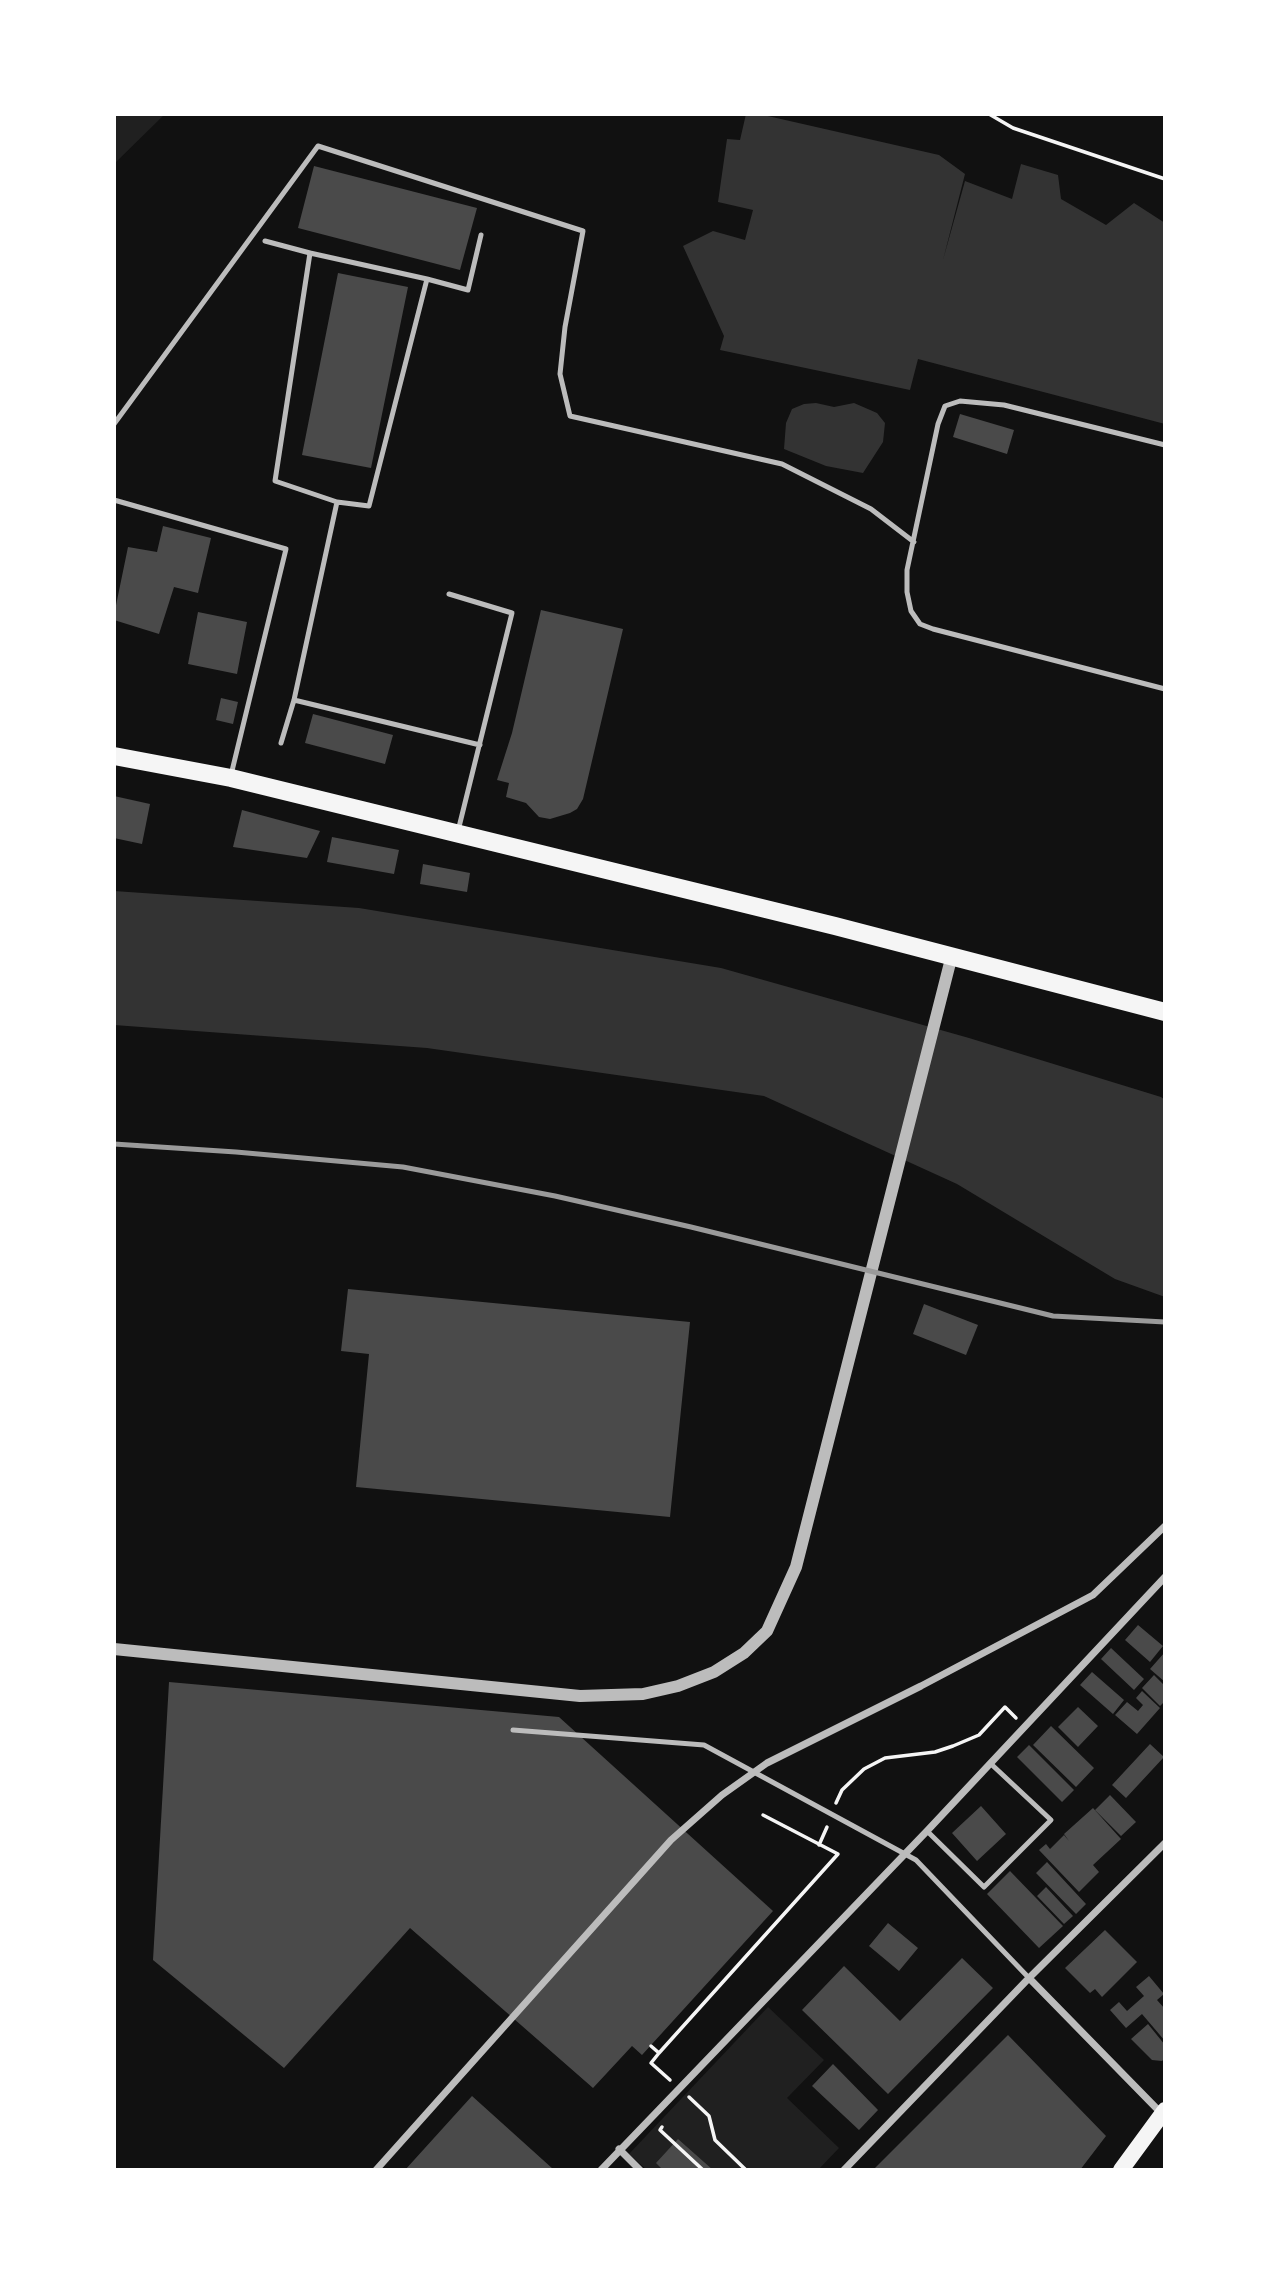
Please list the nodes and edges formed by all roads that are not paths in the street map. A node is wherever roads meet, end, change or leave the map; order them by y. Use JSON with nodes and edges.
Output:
{"nodes":[{"id":1,"x":481,"y":234,"type":"dead end"},
{"id":2,"x":265,"y":241,"type":"dead end"},
{"id":3,"x":310,"y":253,"type":"junction"},
{"id":4,"x":427,"y":278,"type":"junction"},
{"id":5,"x":114,"y":424,"type":"edge"},
{"id":6,"x":1165,"y":445,"type":"edge"},
{"id":7,"x":114,"y":499,"type":"edge"},
{"id":8,"x":337,"y":502,"type":"junction"},
{"id":9,"x":914,"y":542,"type":"junction"},
{"id":10,"x":449,"y":594,"type":"dead end"},
{"id":11,"x":1165,"y":689,"type":"edge"},
{"id":12,"x":294,"y":700,"type":"junction"},
{"id":13,"x":281,"y":743,"type":"dead end"},
{"id":14,"x":480,"y":745,"type":"junction"},
{"id":15,"x":114,"y":755,"type":"edge"},
{"id":16,"x":231,"y":778,"type":"junction"},
{"id":17,"x":457,"y":834,"type":"junction"},
{"id":18,"x":952,"y":956,"type":"junction"},
{"id":19,"x":1165,"y":1012,"type":"edge"},
{"id":20,"x":1165,"y":1525,"type":"edge"},
{"id":21,"x":1165,"y":1577,"type":"edge"},
{"id":22,"x":114,"y":1649,"type":"edge"},
{"id":23,"x":513,"y":1730,"type":"dead end"},
{"id":24,"x":990,"y":1763,"type":"junction"},
{"id":25,"x":926,"y":1830,"type":"junction"},
{"id":26,"x":1165,"y":1843,"type":"edge"},
{"id":27,"x":1029,"y":1978,"type":"junction"},
{"id":28,"x":1164,"y":2114,"type":"edge"},
{"id":29,"x":619,"y":2149,"type":"junction"},
{"id":30,"x":376,"y":2170,"type":"edge"},
{"id":31,"x":601,"y":2170,"type":"edge"},
{"id":32,"x":639,"y":2170,"type":"edge"},
{"id":33,"x":844,"y":2170,"type":"edge"},
{"id":34,"x":1121,"y":2170,"type":"edge"}],
"edges":[{"from":1,"to":4,"type":"lane"},
{"from":2,"to":3,"type":"lane"},
{"from":3,"to":4,"type":"lane"},
{"from":3,"to":8,"type":"lane"},
{"from":4,"to":8,"type":"lane"},
{"from":5,"to":9,"type":"lane"},
{"from":6,"to":9,"type":"lane"},
{"from":7,"to":16,"type":"lane"},
{"from":8,"to":12,"type":"lane"},
{"from":9,"to":11,"type":"lane"},
{"from":10,"to":14,"type":"lane"},
{"from":12,"to":13,"type":"lane"},
{"from":12,"to":14,"type":"lane"},
{"from":14,"to":17,"type":"lane"},
{"from":15,"to":16,"type":"highway"},
{"from":16,"to":17,"type":"highway"},
{"from":17,"to":18,"type":"highway"},
{"from":18,"to":19,"type":"highway"},
{"from":18,"to":22,"type":"street"},
{"from":20,"to":30,"type":"street"},
{"from":21,"to":24,"type":"street"},
{"from":23,"to":27,"type":"lane"},
{"from":24,"to":25,"type":"street"},
{"from":24,"to":25,"type":"lane"},
{"from":25,"to":29,"type":"street"},
{"from":26,"to":27,"type":"street"},
{"from":27,"to":28,"type":"street"},
{"from":27,"to":33,"type":"street"},
{"from":28,"to":34,"type":"main road"},
{"from":29,"to":31,"type":"street"},
{"from":29,"to":32,"type":"street"}]}
